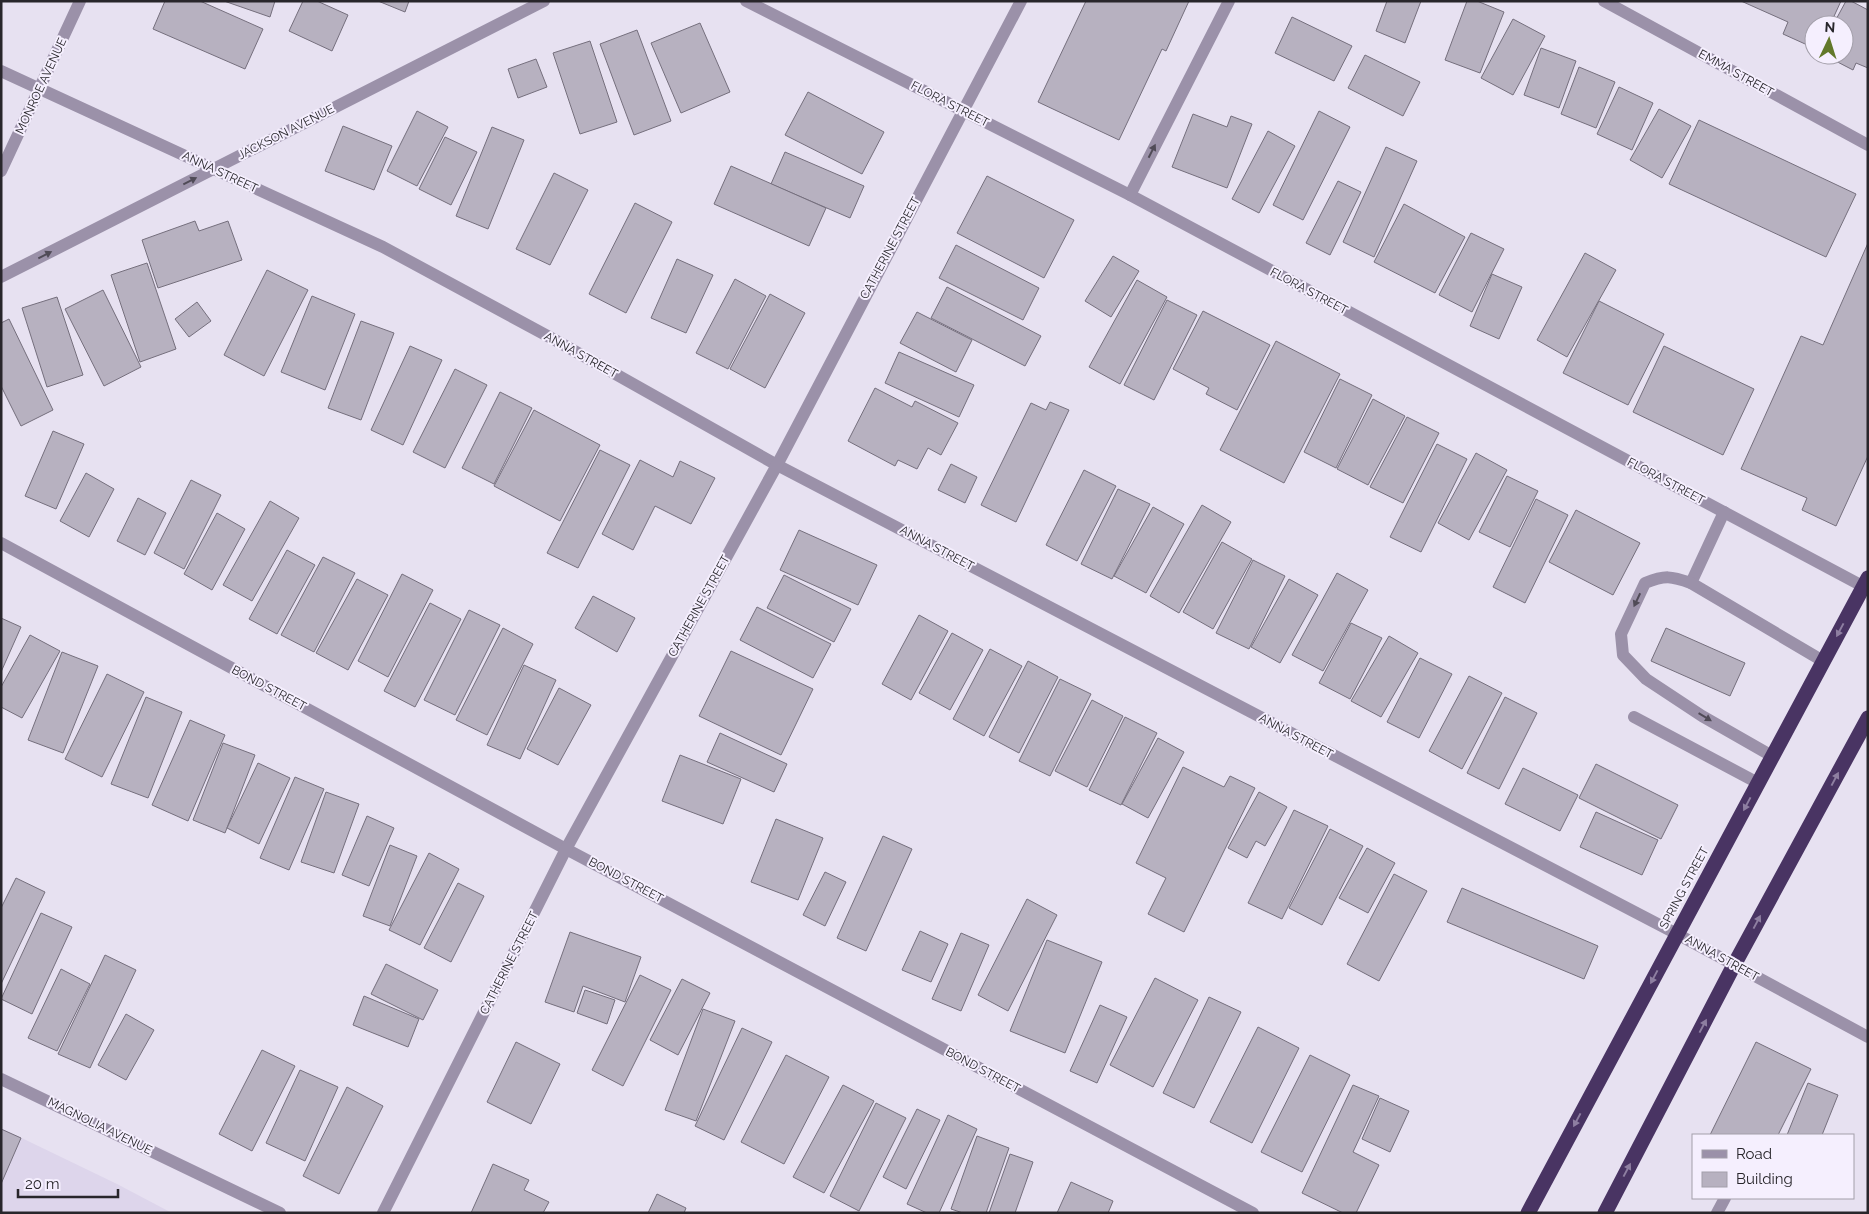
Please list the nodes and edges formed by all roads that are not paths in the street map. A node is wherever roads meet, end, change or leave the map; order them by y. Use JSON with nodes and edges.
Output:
{"nodes":[{"id":1,"x":80,"y":1,"type":"edge"},
{"id":2,"x":544,"y":1,"type":"edge"},
{"id":3,"x":746,"y":1,"type":"edge"},
{"id":4,"x":1021,"y":1,"type":"edge"},
{"id":5,"x":1229,"y":1,"type":"edge"},
{"id":6,"x":1604,"y":1,"type":"edge"},
{"id":7,"x":1,"y":71,"type":"edge"},
{"id":8,"x":40,"y":89,"type":"junction"},
{"id":9,"x":962,"y":110,"type":"junction"},
{"id":10,"x":1868,"y":145,"type":"edge"},
{"id":11,"x":214,"y":169,"type":"junction"},
{"id":12,"x":1,"y":171,"type":"edge"},
{"id":13,"x":1130,"y":195,"type":"junction"},
{"id":14,"x":1,"y":277,"type":"edge"},
{"id":15,"x":777,"y":465,"type":"junction"},
{"id":16,"x":1724,"y":512,"type":"junction"},
{"id":17,"x":1,"y":543,"type":"edge"},
{"id":18,"x":1690,"y":583,"type":"junction"},
{"id":19,"x":1866,"y":585,"type":"edge"},
{"id":20,"x":1824,"y":661,"type":"junction"},
{"id":21,"x":1634,"y":717,"type":"dead end"},
{"id":22,"x":1868,"y":718,"type":"edge"},
{"id":23,"x":1772,"y":756,"type":"junction"},
{"id":24,"x":1758,"y":783,"type":"junction"},
{"id":25,"x":566,"y":849,"type":"junction"},
{"id":26,"x":1677,"y":934,"type":"junction"},
{"id":27,"x":1734,"y":965,"type":"junction"},
{"id":28,"x":1868,"y":1037,"type":"edge"},
{"id":29,"x":1,"y":1079,"type":"edge"},
{"id":30,"x":1724,"y":1199,"type":"edge"},
{"id":31,"x":280,"y":1213,"type":"edge"},
{"id":32,"x":383,"y":1213,"type":"edge"},
{"id":33,"x":1253,"y":1213,"type":"edge"},
{"id":34,"x":1528,"y":1213,"type":"edge"},
{"id":35,"x":1605,"y":1213,"type":"edge"},
{"id":36,"x":1717,"y":1213,"type":"edge"}],
"edges":[{"from":1,"to":8,"type":"street","name":"MONROE AVENUE"},
{"from":2,"to":11,"type":"street","name":"JACKSON AVENUE"},
{"from":3,"to":9,"type":"street","name":"FLORA STREET"},
{"from":4,"to":9,"type":"street","name":"CATHERINE STREET"},
{"from":13,"to":5,"type":"street","one_way":true},
{"from":6,"to":10,"type":"street","name":"EMMA STREET"},
{"from":7,"to":8,"type":"street","name":"ANNA STREET"},
{"from":8,"to":11,"type":"street","name":"ANNA STREET"},
{"from":8,"to":12,"type":"street","name":"MONROE AVENUE"},
{"from":9,"to":13,"type":"street","name":"FLORA STREET"},
{"from":9,"to":15,"type":"street","name":"CATHERINE STREET"},
{"from":14,"to":11,"type":"street","name":"JACKSON AVENUE","one_way":true},
{"from":11,"to":15,"type":"street","name":"ANNA STREET"},
{"from":13,"to":16,"type":"street","name":"FLORA STREET"},
{"from":15,"to":25,"type":"street","name":"CATHERINE STREET"},
{"from":15,"to":26,"type":"street","name":"ANNA STREET"},
{"from":16,"to":18,"type":"street"},
{"from":16,"to":19,"type":"street","name":"FLORA STREET"},
{"from":17,"to":25,"type":"street","name":"BOND STREET"},
{"from":18,"to":20,"type":"street"},
{"from":18,"to":23,"type":"street","one_way":true},
{"from":19,"to":20,"type":"highway","name":"SPRING STREET","one_way":true},
{"from":20,"to":23,"type":"highway","name":"SPRING STREET"},
{"from":21,"to":24,"type":"street"},
{"from":27,"to":22,"type":"highway","one_way":true},
{"from":23,"to":24,"type":"highway","name":"SPRING STREET"},
{"from":24,"to":26,"type":"highway","name":"SPRING STREET","one_way":true},
{"from":25,"to":32,"type":"street","name":"CATHERINE STREET"},
{"from":25,"to":33,"type":"street","name":"BOND STREET"},
{"from":26,"to":27,"type":"street","name":"ANNA STREET"},
{"from":26,"to":34,"type":"highway","name":"SPRING STREET","one_way":true},
{"from":27,"to":28,"type":"street","name":"ANNA STREET"},
{"from":35,"to":27,"type":"highway","one_way":true},
{"from":29,"to":31,"type":"street","name":"MAGNOLIA AVENUE"},
{"from":30,"to":36,"type":"street"}]}
